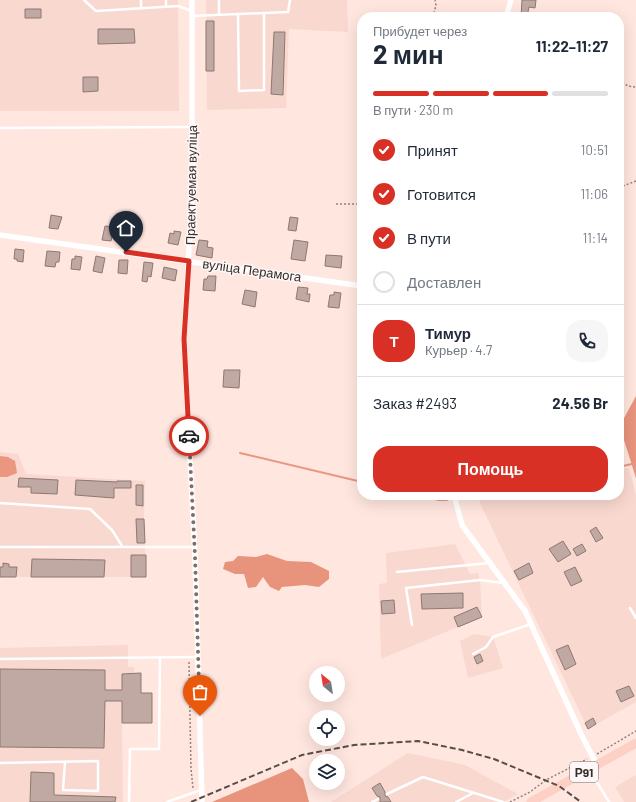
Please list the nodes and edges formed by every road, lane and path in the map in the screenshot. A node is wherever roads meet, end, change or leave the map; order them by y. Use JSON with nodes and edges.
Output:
{"nodes":[{"id":1,"x":84,"y":0,"type":"edge"},
{"id":2,"x":141,"y":0,"type":"edge"},
{"id":3,"x":166,"y":0,"type":"edge"},
{"id":4,"x":192,"y":0,"type":"edge"},
{"id":5,"x":219,"y":0,"type":"edge"},
{"id":6,"x":290,"y":0,"type":"edge"},
{"id":7,"x":435,"y":0,"type":"edge"},
{"id":8,"x":511,"y":0,"type":"edge"},
{"id":9,"x":166,"y":6,"type":"junction"},
{"id":10,"x":141,"y":8,"type":"junction"},
{"id":11,"x":434,"y":12,"type":"edge"},
{"id":12,"x":507,"y":12,"type":"edge"},
{"id":13,"x":264,"y":13,"type":"junction"},
{"id":14,"x":192,"y":14,"type":"junction"},
{"id":15,"x":238,"y":14,"type":"junction"},
{"id":16,"x":219,"y":15,"type":"junction"},
{"id":17,"x":624,"y":83,"type":"edge"},
{"id":18,"x":636,"y":87,"type":"edge"},
{"id":19,"x":192,"y":126,"type":"junction"},
{"id":20,"x":0,"y":128,"type":"edge"},
{"id":21,"x":636,"y":181,"type":"edge"},
{"id":22,"x":624,"y":186,"type":"edge"},
{"id":23,"x":336,"y":204,"type":"dead end"},
{"id":24,"x":357,"y":204,"type":"edge"},
{"id":25,"x":0,"y":235,"type":"edge"},
{"id":26,"x":189,"y":261,"type":"junction"},
{"id":27,"x":357,"y":285,"type":"edge"},
{"id":28,"x":455,"y":500,"type":"edge"},
{"id":29,"x":0,"y":503,"type":"edge"},
{"id":30,"x":122,"y":546,"type":"junction"},
{"id":31,"x":0,"y":547,"type":"edge"},
{"id":32,"x":194,"y":547,"type":"junction"},
{"id":33,"x":490,"y":563,"type":"junction"},
{"id":34,"x":397,"y":572,"type":"dead end"},
{"id":35,"x":504,"y":583,"type":"junction"},
{"id":36,"x":630,"y":608,"type":"dead end"},
{"id":37,"x":636,"y":618,"type":"edge"},
{"id":38,"x":531,"y":624,"type":"junction"},
{"id":39,"x":412,"y":625,"type":"dead end"},
{"id":40,"x":473,"y":654,"type":"dead end"},
{"id":41,"x":160,"y":657,"type":"junction"},
{"id":42,"x":189,"y":657,"type":"junction"},
{"id":43,"x":198,"y":658,"type":"junction"},
{"id":44,"x":0,"y":659,"type":"edge"},
{"id":45,"x":636,"y":731,"type":"edge"},
{"id":46,"x":636,"y":744,"type":"edge"},
{"id":47,"x":65,"y":762,"type":"junction"},
{"id":48,"x":0,"y":763,"type":"edge"},
{"id":49,"x":593,"y":763,"type":"junction"},
{"id":50,"x":202,"y":790,"type":"junction"},
{"id":51,"x":473,"y":792,"type":"junction"},
{"id":52,"x":194,"y":793,"type":"junction"},
{"id":53,"x":387,"y":794,"type":"dead end"},
{"id":54,"x":378,"y":799,"type":"dead end"},
{"id":55,"x":129,"y":802,"type":"edge"},
{"id":56,"x":168,"y":802,"type":"edge"},
{"id":57,"x":202,"y":802,"type":"edge"},
{"id":58,"x":372,"y":802,"type":"edge"},
{"id":59,"x":456,"y":802,"type":"edge"},
{"id":60,"x":503,"y":802,"type":"edge"},
{"id":61,"x":510,"y":802,"type":"edge"},
{"id":62,"x":532,"y":802,"type":"edge"},
{"id":63,"x":609,"y":802,"type":"edge"}],
"edges":[{"from":1,"to":10,"type":"lane"},
{"from":2,"to":10,"type":"lane"},
{"from":3,"to":9,"type":"lane"},
{"from":4,"to":14,"type":"street","name":"Праектуемая вуліца"},
{"from":5,"to":16,"type":"lane"},
{"from":6,"to":13,"type":"lane"},
{"from":7,"to":11,"type":"path"},
{"from":8,"to":12,"type":"street"},
{"from":9,"to":10,"type":"lane"},
{"from":9,"to":14,"type":"lane"},
{"from":13,"to":15,"type":"lane"},
{"from":13,"to":15,"type":"lane"},
{"from":14,"to":16,"type":"lane"},
{"from":14,"to":19,"type":"street","name":"Праектуемая вуліца"},
{"from":15,"to":16,"type":"lane"},
{"from":17,"to":18,"type":"path"},
{"from":19,"to":20,"type":"lane"},
{"from":19,"to":26,"type":"street","name":"Праектуемая вуліца"},
{"from":21,"to":22,"type":"path"},
{"from":23,"to":24,"type":"path"},
{"from":25,"to":26,"type":"street","name":"вуліца Перамога"},
{"from":26,"to":27,"type":"street","name":"вуліца Перамога"},
{"from":26,"to":32,"type":"street","name":"Праектуемая вуліца"},
{"from":28,"to":33,"type":"street"},
{"from":29,"to":30,"type":"lane"},
{"from":30,"to":31,"type":"lane"},
{"from":30,"to":32,"type":"lane"},
{"from":32,"to":43,"type":"street","name":"Праектуемая вуліца"},
{"from":33,"to":34,"type":"lane"},
{"from":33,"to":35,"type":"street"},
{"from":35,"to":38,"type":"street"},
{"from":35,"to":39,"type":"lane"},
{"from":36,"to":37,"type":"lane"},
{"from":38,"to":40,"type":"lane"},
{"from":38,"to":49,"type":"street"},
{"from":41,"to":42,"type":"lane"},
{"from":41,"to":44,"type":"lane"},
{"from":41,"to":55,"type":"lane"},
{"from":42,"to":43,"type":"lane"},
{"from":42,"to":52,"type":"path"},
{"from":43,"to":50,"type":"street","name":"Праектуемая вуліца"},
{"from":45,"to":49,"type":"path"},
{"from":46,"to":49,"type":"main road","number":"Р91"},
{"from":47,"to":47,"type":"lane"},
{"from":47,"to":48,"type":"lane"},
{"from":49,"to":61,"type":"path"},
{"from":49,"to":62,"type":"main road","number":"Р91"},
{"from":49,"to":63,"type":"lane"},
{"from":50,"to":52,"type":"lane"},
{"from":50,"to":57,"type":"street","name":"Праектуемая вуліца"},
{"from":51,"to":53,"type":"lane"},
{"from":51,"to":59,"type":"lane"},
{"from":51,"to":60,"type":"lane"},
{"from":52,"to":56,"type":"lane"},
{"from":54,"to":58,"type":"lane"}]}
